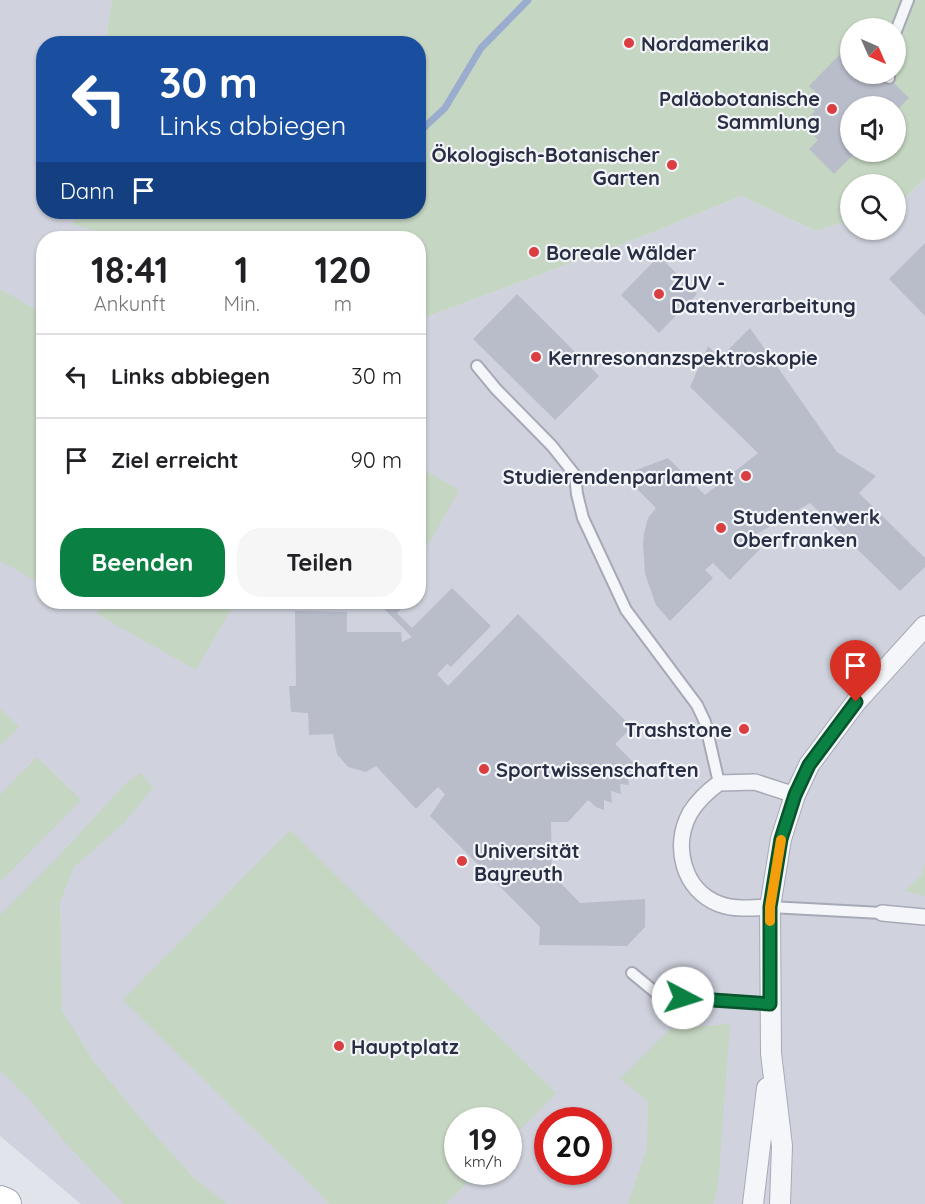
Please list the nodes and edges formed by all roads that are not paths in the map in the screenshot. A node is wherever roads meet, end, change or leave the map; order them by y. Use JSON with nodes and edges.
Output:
{"nodes":[{"id":1,"x":908,"y":0,"type":"edge"},
{"id":2,"x":901,"y":18,"type":"edge"},
{"id":3,"x":477,"y":366,"type":"dead end"},
{"id":4,"x":925,"y":627,"type":"edge"},
{"id":5,"x":719,"y":783,"type":"junction"},
{"id":6,"x":795,"y":795,"type":"junction"},
{"id":7,"x":770,"y":907,"type":"junction"},
{"id":8,"x":882,"y":913,"type":"joint"},
{"id":9,"x":925,"y":917,"type":"edge"},
{"id":10,"x":632,"y":973,"type":"dead end"},
{"id":11,"x":770,"y":1004,"type":"junction"},
{"id":12,"x":771,"y":1053,"type":"junction"},
{"id":13,"x":0,"y":1202,"type":"edge"},
{"id":14,"x":5,"y":1204,"type":"edge"},
{"id":15,"x":753,"y":1204,"type":"edge"},
{"id":16,"x":780,"y":1204,"type":"edge"}],
"edges":[{"from":1,"to":2,"type":"lane"},
{"from":3,"to":5,"type":"lane"},
{"from":4,"to":6,"type":"street"},
{"from":5,"to":6,"type":"street"},
{"from":5,"to":7,"type":"street"},
{"from":6,"to":7,"type":"street"},
{"from":7,"to":8,"type":"lane"},
{"from":7,"to":11,"type":"street"},
{"from":8,"to":9,"type":"street"},
{"from":10,"to":11,"type":"lane"},
{"from":11,"to":12,"type":"street"},
{"from":12,"to":15,"type":"street"},
{"from":12,"to":16,"type":"street"},
{"from":13,"to":14,"type":"main road"}]}
